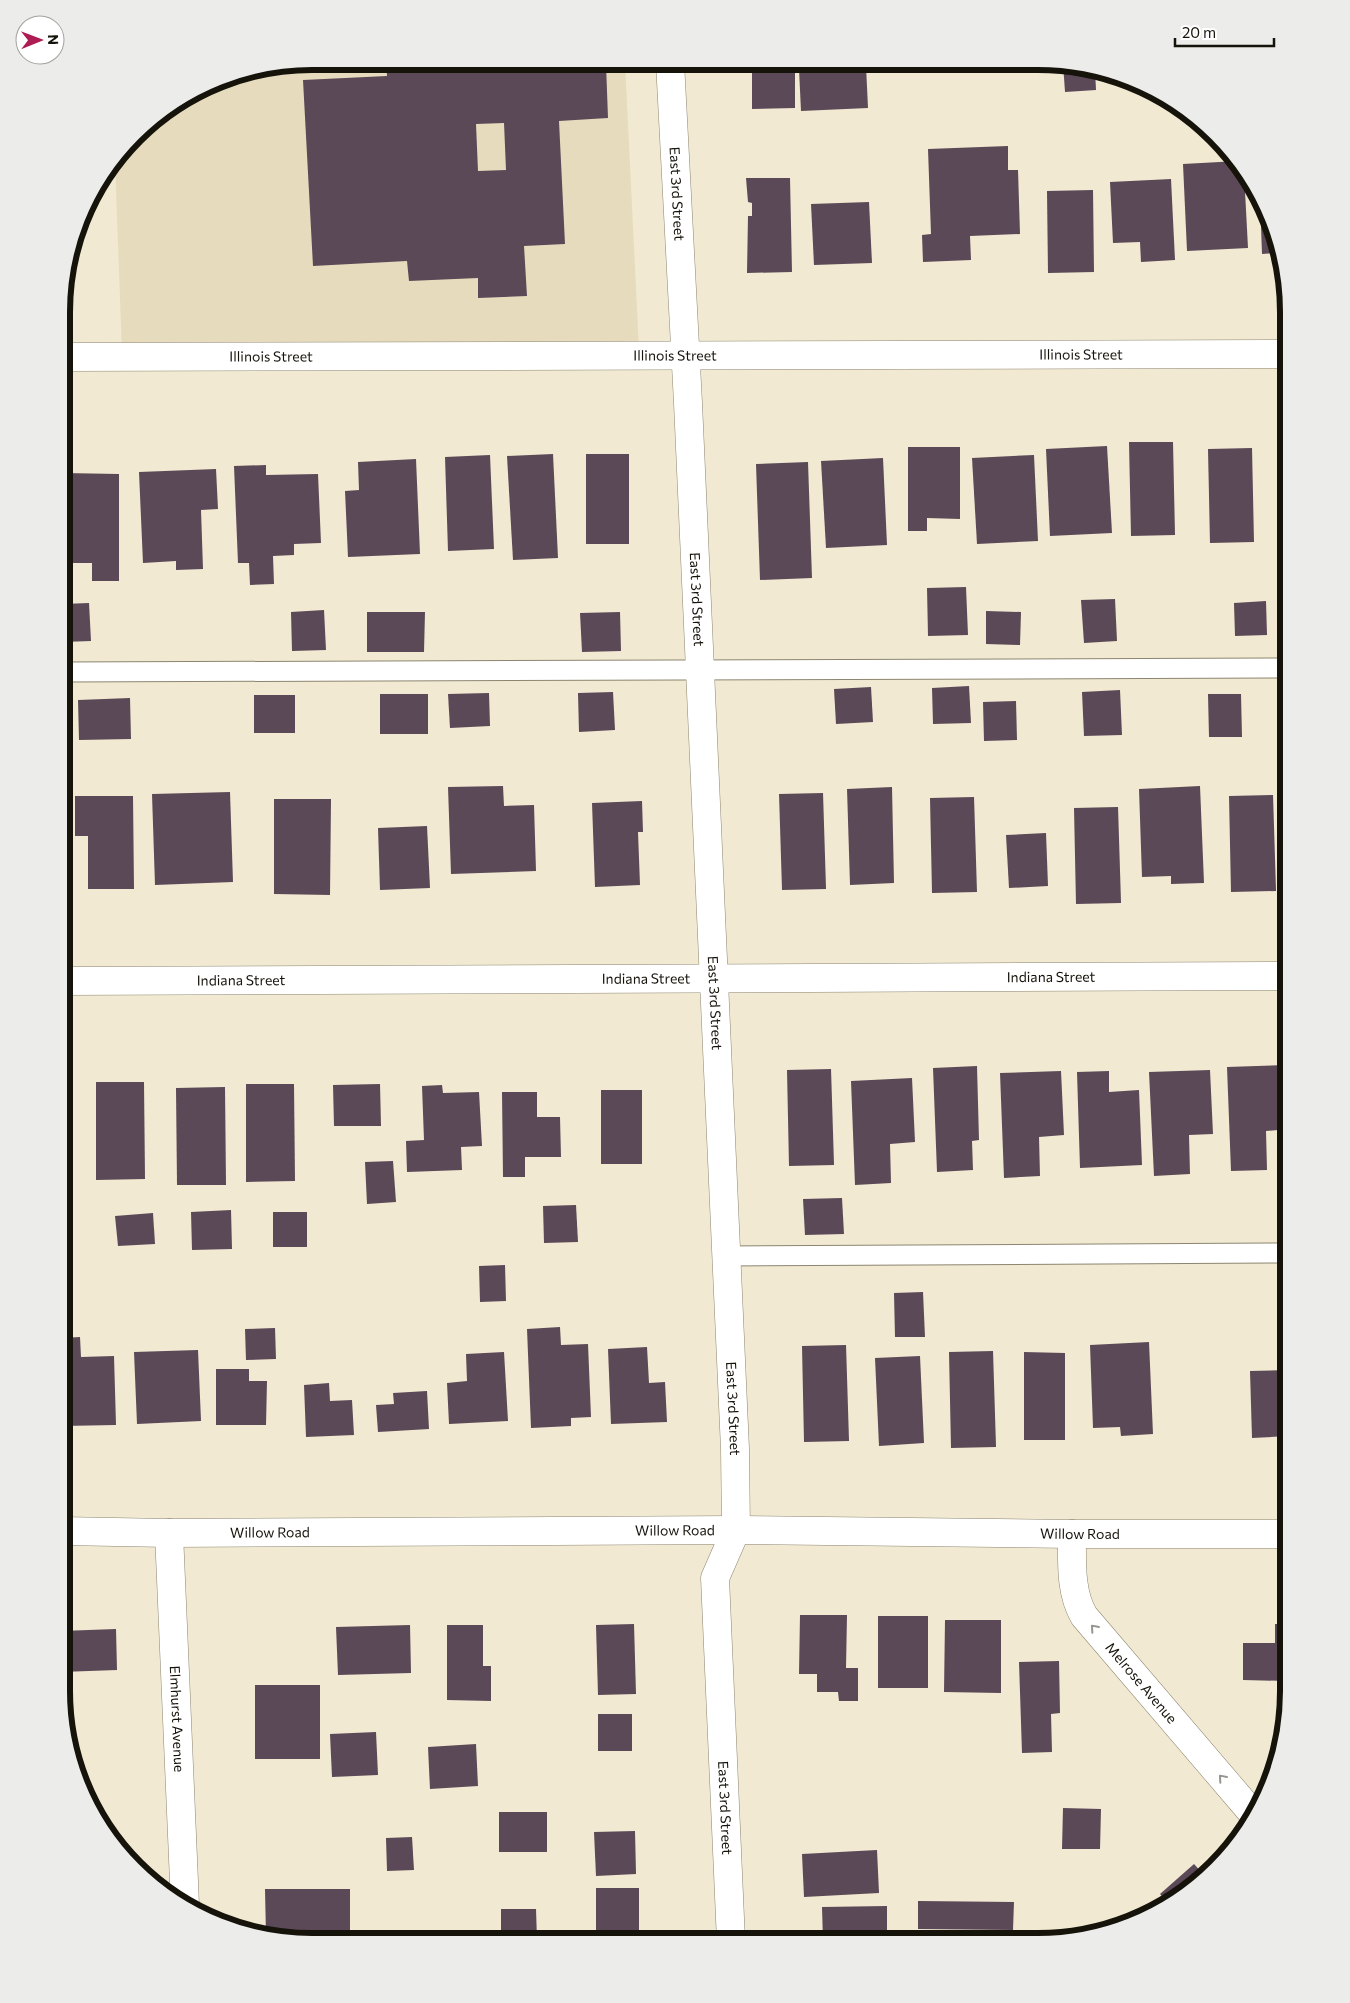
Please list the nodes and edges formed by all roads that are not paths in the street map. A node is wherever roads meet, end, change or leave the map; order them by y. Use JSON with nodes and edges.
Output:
{"nodes":[{"id":1,"x":670,"y":70,"type":"edge"},
{"id":2,"x":1280,"y":354,"type":"edge"},
{"id":3,"x":685,"y":355,"type":"junction"},
{"id":4,"x":70,"y":357,"type":"edge"},
{"id":5,"x":1280,"y":668,"type":"edge"},
{"id":6,"x":700,"y":669,"type":"junction"},
{"id":7,"x":70,"y":672,"type":"edge"},
{"id":8,"x":1280,"y":976,"type":"edge"},
{"id":9,"x":714,"y":978,"type":"junction"},
{"id":10,"x":70,"y":981,"type":"edge"},
{"id":11,"x":1280,"y":1254,"type":"edge"},
{"id":12,"x":726,"y":1256,"type":"junction"},
{"id":13,"x":736,"y":1530,"type":"junction"},
{"id":14,"x":70,"y":1531,"type":"edge"},
{"id":15,"x":169,"y":1533,"type":"junction"},
{"id":16,"x":1072,"y":1534,"type":"junction"},
{"id":17,"x":1280,"y":1534,"type":"edge"},
{"id":18,"x":1250,"y":1809,"type":"edge"},
{"id":19,"x":185,"y":1897,"type":"edge"},
{"id":20,"x":731,"y":1933,"type":"edge"}],
"edges":[{"from":1,"to":3,"type":"street","name":"East 3rd Street"},
{"from":2,"to":3,"type":"street","name":"Illinois Street"},
{"from":3,"to":4,"type":"street","name":"Illinois Street"},
{"from":3,"to":6,"type":"street","name":"East 3rd Street"},
{"from":5,"to":6,"type":"lane"},
{"from":6,"to":7,"type":"lane"},
{"from":6,"to":9,"type":"street","name":"East 3rd Street"},
{"from":8,"to":9,"type":"street","name":"Indiana Street"},
{"from":9,"to":10,"type":"street","name":"Indiana Street"},
{"from":9,"to":12,"type":"street","name":"East 3rd Street"},
{"from":11,"to":12,"type":"lane"},
{"from":12,"to":13,"type":"street","name":"East 3rd Street"},
{"from":13,"to":15,"type":"street","name":"Willow Road"},
{"from":13,"to":16,"type":"street","name":"Willow Road"},
{"from":13,"to":20,"type":"street","name":"East 3rd Street"},
{"from":14,"to":15,"type":"street","name":"Willow Road"},
{"from":15,"to":19,"type":"street","name":"Elmhurst Avenue"},
{"from":16,"to":17,"type":"street","name":"Willow Road"},
{"from":18,"to":16,"type":"street","name":"Melrose Avenue","one_way":true}]}
